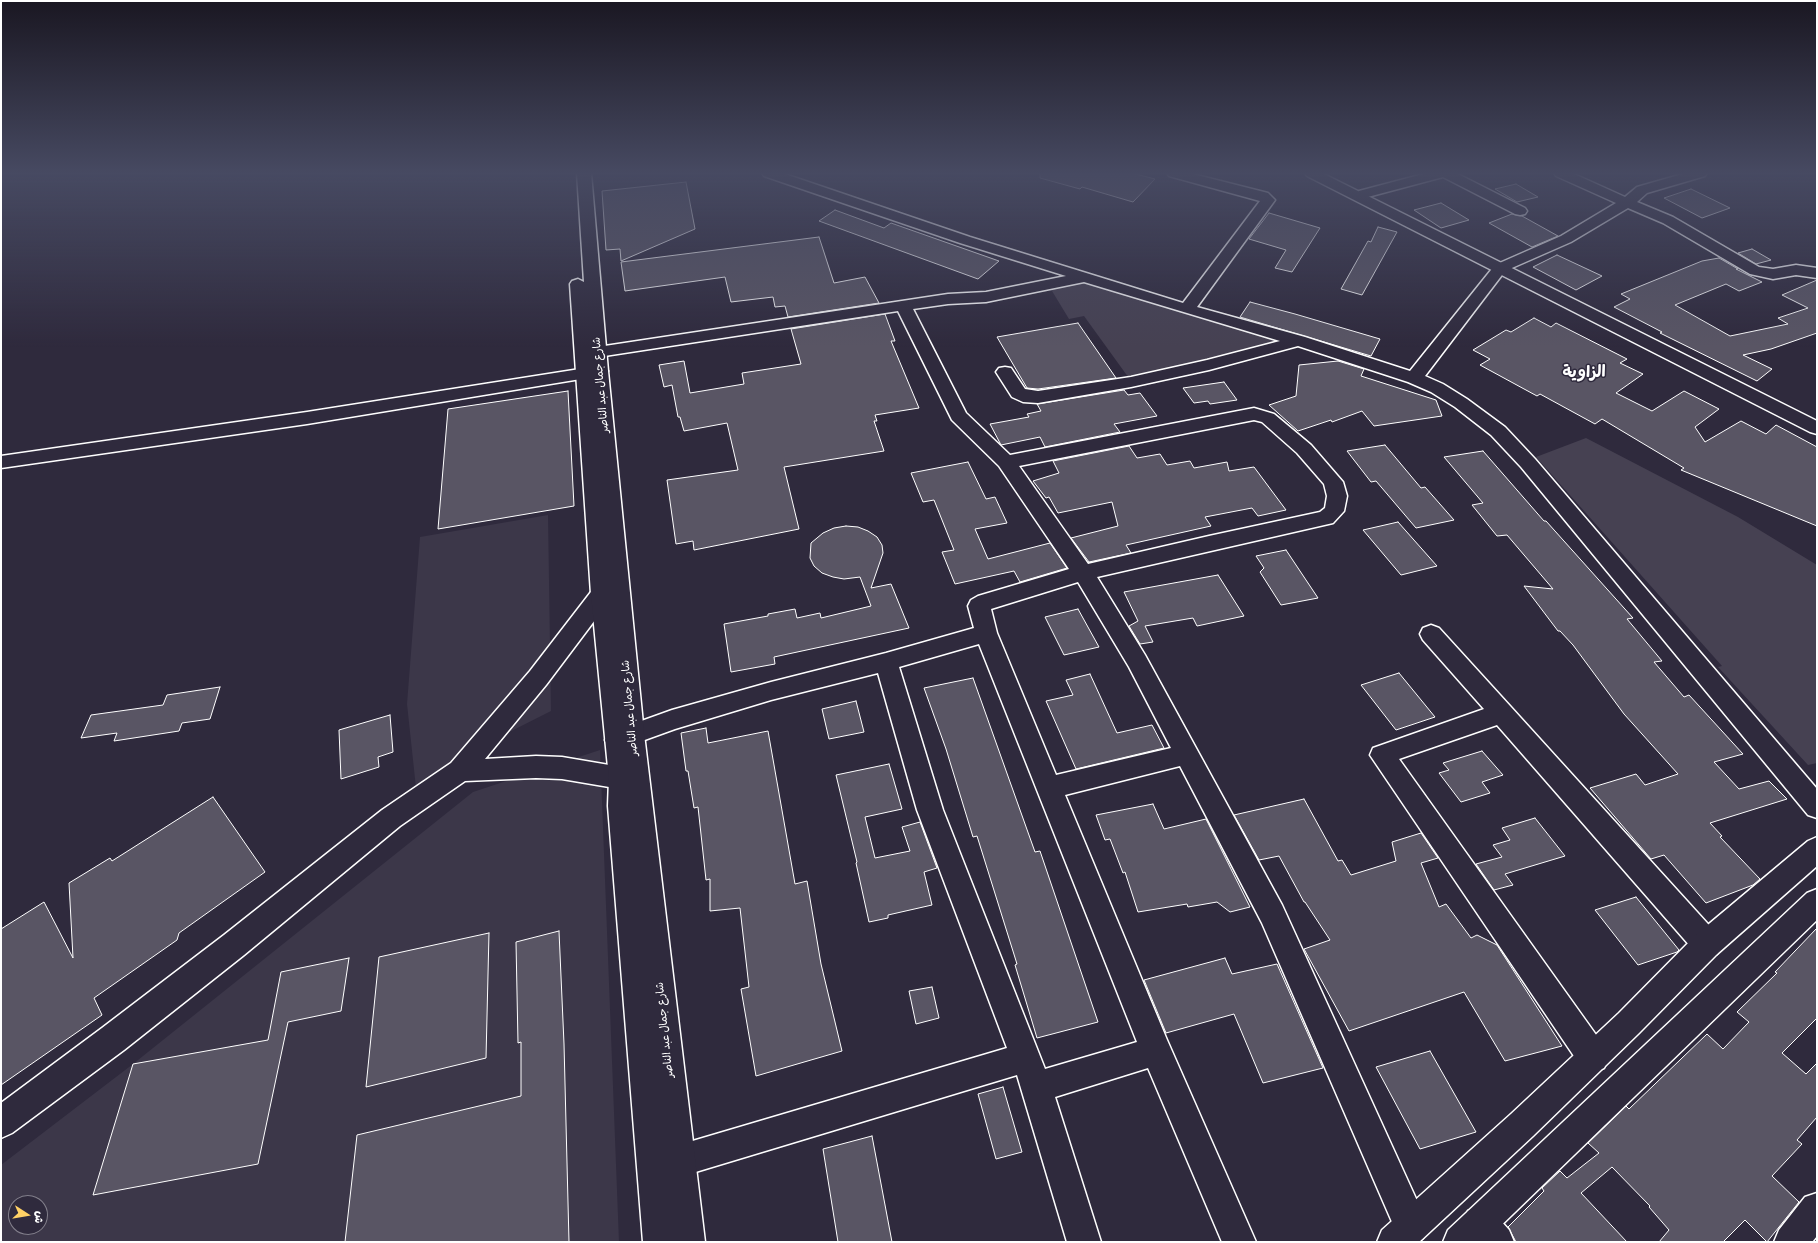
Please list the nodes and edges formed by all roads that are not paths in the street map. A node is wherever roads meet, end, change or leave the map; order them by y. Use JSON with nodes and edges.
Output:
{"nodes":[{"id":1,"x":577,"y":231,"type":"edge"},
{"id":2,"x":587,"y":231,"type":"edge"},
{"id":3,"x":940,"y":231,"type":"edge"},
{"id":4,"x":1245,"y":231,"type":"edge"},
{"id":5,"x":1432,"y":231,"type":"edge"},
{"id":6,"x":1436,"y":231,"type":"edge"},
{"id":7,"x":1580,"y":231,"type":"edge"},
{"id":8,"x":1687,"y":231,"type":"edge"},
{"id":9,"x":1504,"y":266,"type":"junction"},
{"id":10,"x":1817,"y":273,"type":"edge"},
{"id":11,"x":1085,"y":278,"type":"junction"},
{"id":12,"x":903,"y":306,"type":"junction"},
{"id":13,"x":1187,"y":309,"type":"junction"},
{"id":14,"x":1299,"y":341,"type":"junction"},
{"id":15,"x":594,"y":366,"type":"junction"},
{"id":16,"x":1005,"y":372,"type":"dead end"},
{"id":17,"x":1414,"y":378,"type":"junction"},
{"id":18,"x":1817,"y":420,"type":"edge"},
{"id":19,"x":1817,"y":428,"type":"edge"},
{"id":20,"x":1,"y":462,"type":"edge"},
{"id":21,"x":1006,"y":462,"type":"junction"},
{"id":22,"x":1083,"y":573,"type":"junction"},
{"id":23,"x":618,"y":578,"type":"junction"},
{"id":24,"x":602,"y":594,"type":"junction"},
{"id":25,"x":986,"y":634,"type":"junction"},
{"id":26,"x":1431,"y":634,"type":"dead end"},
{"id":27,"x":886,"y":662,"type":"junction"},
{"id":28,"x":1502,"y":713,"type":"junction"},
{"id":29,"x":624,"y":737,"type":"junction"},
{"id":30,"x":1187,"y":754,"type":"junction"},
{"id":31,"x":460,"y":771,"type":"junction"},
{"id":32,"x":621,"y":778,"type":"junction"},
{"id":33,"x":1050,"y":788,"type":"junction"},
{"id":34,"x":1817,"y":807,"type":"edge"},
{"id":35,"x":1817,"y":849,"type":"edge"},
{"id":36,"x":1817,"y":902,"type":"edge"},
{"id":37,"x":1707,"y":944,"type":"junction"},
{"id":38,"x":1156,"y":1051,"type":"junction"},
{"id":39,"x":1594,"y":1057,"type":"junction"},
{"id":40,"x":1024,"y":1058,"type":"junction"},
{"id":41,"x":1036,"y":1087,"type":"junction"},
{"id":42,"x":1,"y":1122,"type":"edge"},
{"id":43,"x":679,"y":1161,"type":"junction"},
{"id":44,"x":1817,"y":1209,"type":"edge"},
{"id":45,"x":1402,"y":1234,"type":"edge"},
{"id":46,"x":1479,"y":1236,"type":"edge"},
{"id":47,"x":660,"y":1242,"type":"edge"},
{"id":48,"x":688,"y":1242,"type":"edge"},
{"id":49,"x":1084,"y":1242,"type":"edge"},
{"id":50,"x":1239,"y":1242,"type":"edge"},
{"id":51,"x":1791,"y":1242,"type":"edge"}],
"edges":[{"from":1,"to":15,"type":"street","name":"شارع جمال عبد الناصر"},
{"from":2,"to":15,"type":"street","name":"شارع جمال عبد الناصر"},
{"from":3,"to":11,"type":"street"},
{"from":4,"to":13,"type":"street"},
{"from":5,"to":9,"type":"street"},
{"from":6,"to":9,"type":"street"},
{"from":7,"to":9,"type":"street"},
{"from":8,"to":10,"type":"street"},
{"from":9,"to":17,"type":"street"},
{"from":9,"to":18,"type":"street"},
{"from":9,"to":19,"type":"street"},
{"from":11,"to":12,"type":"street"},
{"from":11,"to":13,"type":"street"},
{"from":12,"to":15,"type":"street"},
{"from":12,"to":21,"type":"street"},
{"from":13,"to":14,"type":"street"},
{"from":14,"to":16,"type":"street"},
{"from":14,"to":17,"type":"street"},
{"from":15,"to":20,"type":"street"},
{"from":15,"to":23,"type":"street","name":"شارع جمال عبد الناصر"},
{"from":15,"to":24,"type":"street","name":"شارع جمال عبد الناصر"},
{"from":17,"to":34,"type":"street"},
{"from":21,"to":22,"type":"street"},
{"from":21,"to":22,"type":"street"},
{"from":22,"to":25,"type":"street"},
{"from":22,"to":30,"type":"street"},
{"from":23,"to":24,"type":"street"},
{"from":23,"to":29,"type":"street","name":"شارع جمال عبد الناصر"},
{"from":24,"to":29,"type":"street","name":"شارع جمال عبد الناصر"},
{"from":24,"to":31,"type":"street"},
{"from":25,"to":27,"type":"street"},
{"from":25,"to":33,"type":"street"},
{"from":26,"to":28,"type":"street"},
{"from":27,"to":29,"type":"street"},
{"from":27,"to":40,"type":"street"},
{"from":28,"to":37,"type":"street"},
{"from":28,"to":39,"type":"street"},
{"from":29,"to":32,"type":"street","name":"شارع جمال عبد الناصر"},
{"from":29,"to":43,"type":"street","name":"شارع جمال عبد الناصر"},
{"from":30,"to":33,"type":"street"},
{"from":30,"to":45,"type":"street"},
{"from":31,"to":32,"type":"street"},
{"from":31,"to":42,"type":"street"},
{"from":32,"to":47,"type":"street","name":"شارع جمال عبد الناصر"},
{"from":33,"to":38,"type":"street"},
{"from":35,"to":37,"type":"street"},
{"from":36,"to":46,"type":"street"},
{"from":37,"to":39,"type":"street"},
{"from":38,"to":41,"type":"street"},
{"from":38,"to":50,"type":"street"},
{"from":39,"to":45,"type":"street"},
{"from":40,"to":41,"type":"street"},
{"from":40,"to":43,"type":"street"},
{"from":41,"to":49,"type":"street"},
{"from":43,"to":48,"type":"street","name":"شارع جمال عبد الناصر"},
{"from":44,"to":51,"type":"street"}]}
